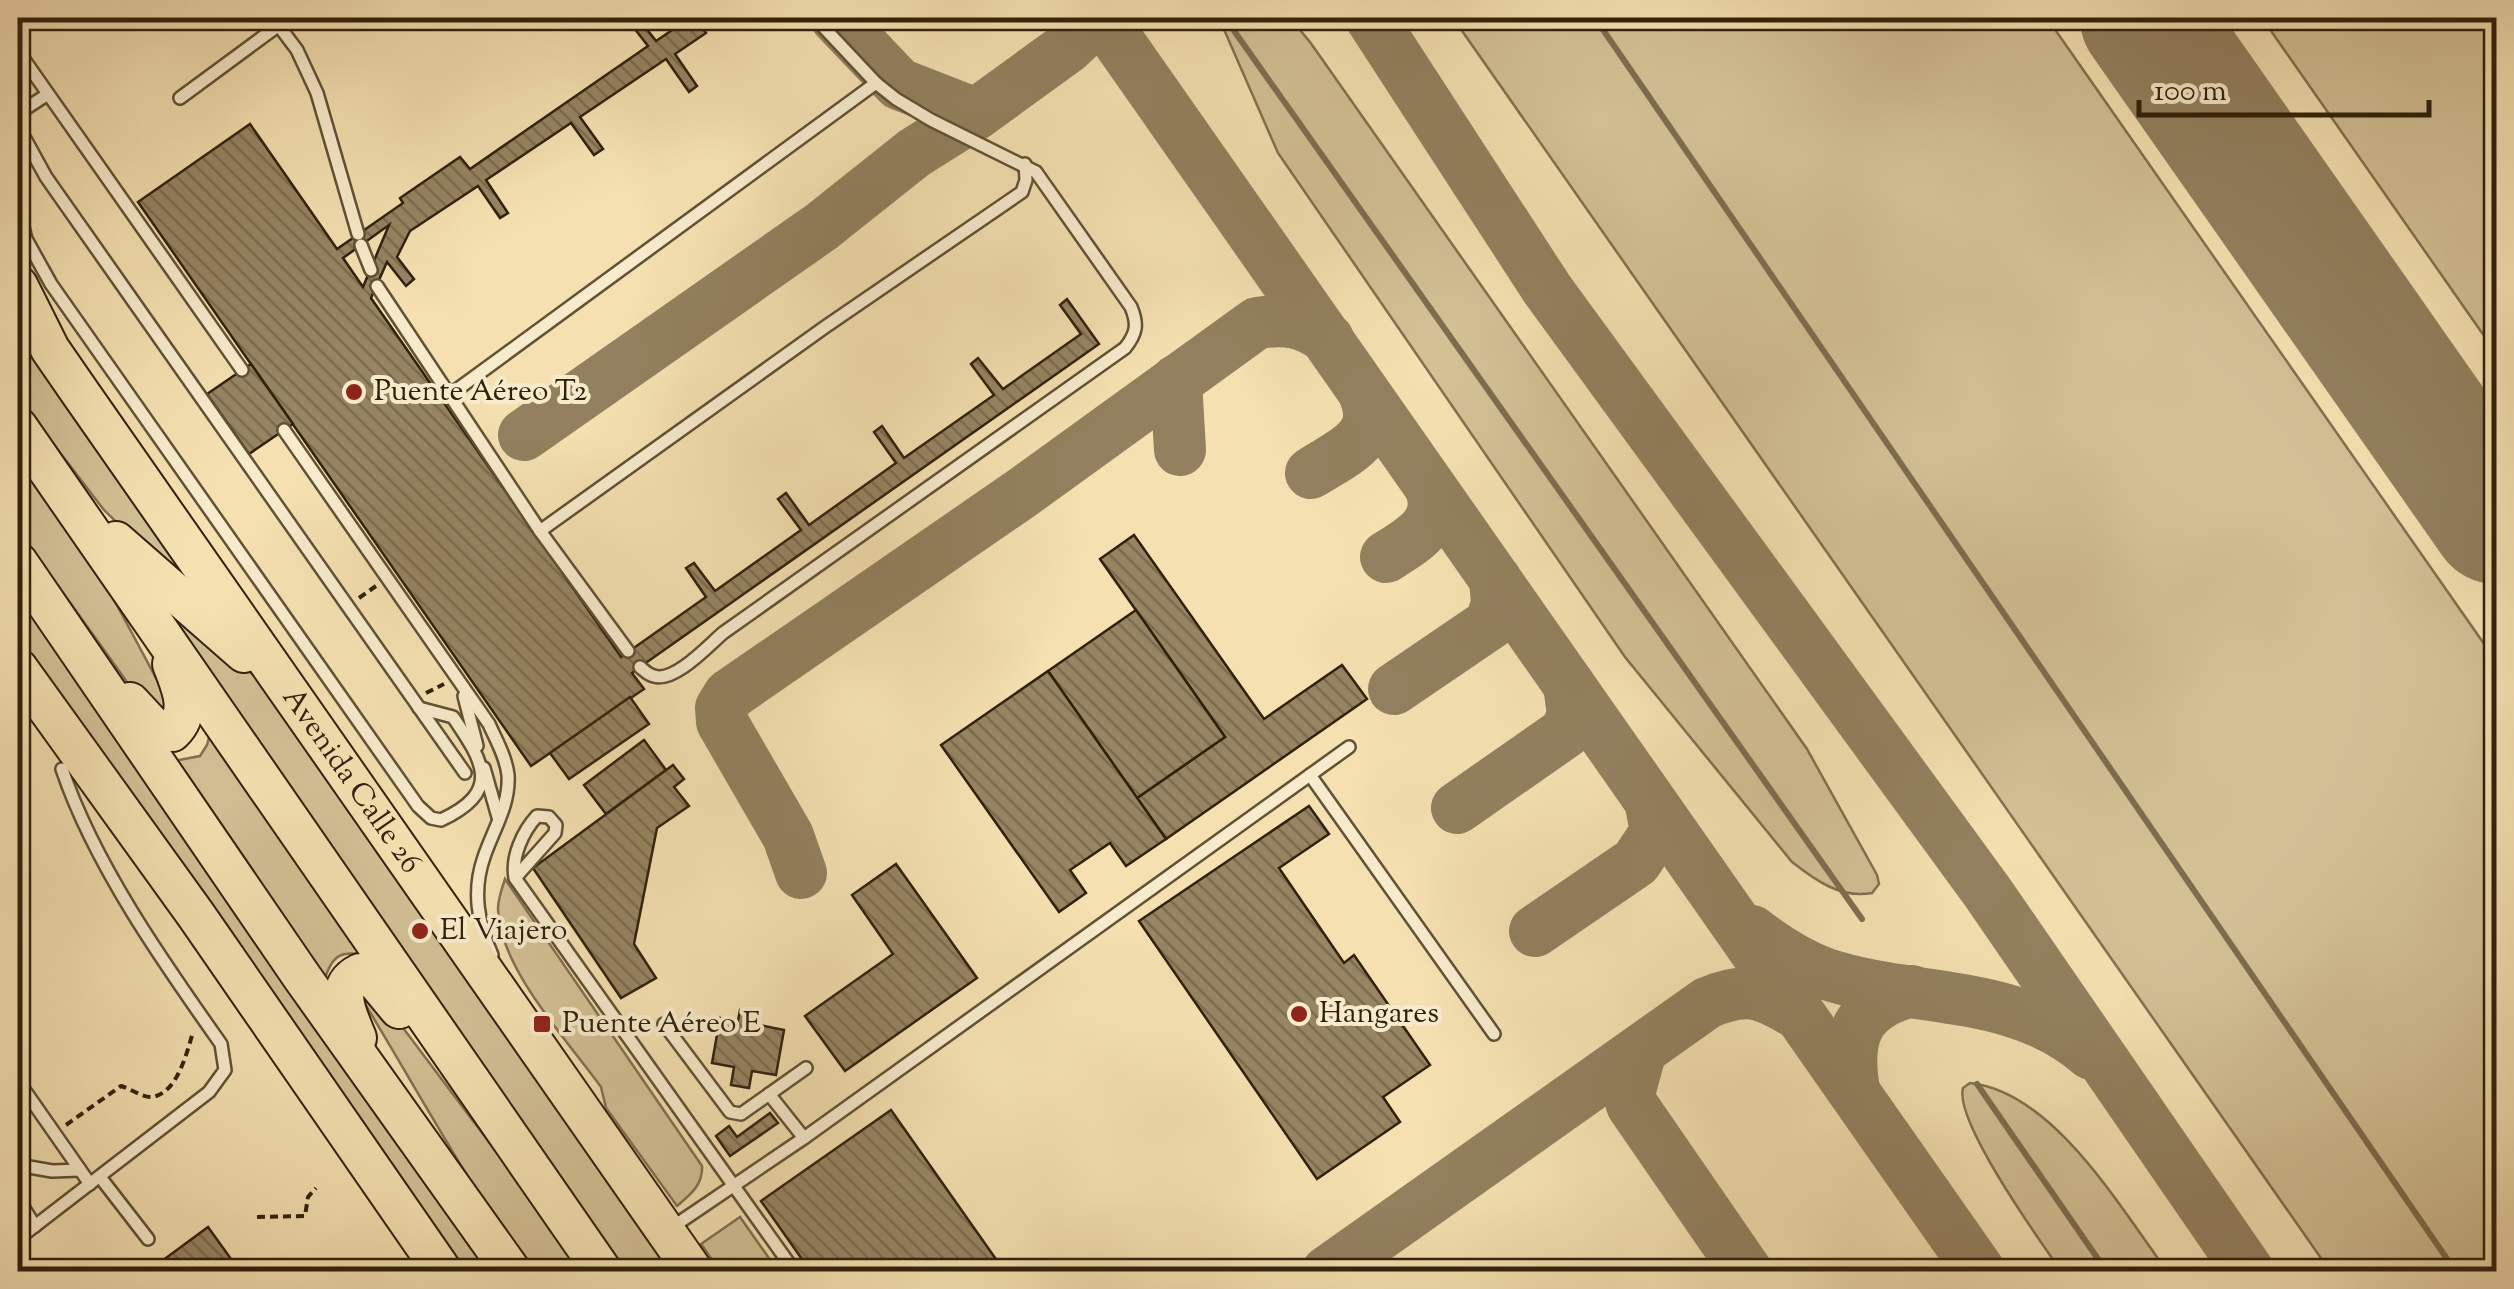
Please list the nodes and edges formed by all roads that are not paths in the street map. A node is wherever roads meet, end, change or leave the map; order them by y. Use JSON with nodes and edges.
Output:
{"nodes":[{"id":1,"x":815,"y":18,"type":"edge"},
{"id":2,"x":276,"y":22,"type":"edge"},
{"id":3,"x":18,"y":51,"type":"edge"},
{"id":4,"x":876,"y":83,"type":"junction"},
{"id":5,"x":48,"y":94,"type":"junction"},
{"id":6,"x":180,"y":98,"type":"dead end"},
{"id":7,"x":18,"y":118,"type":"edge"},
{"id":8,"x":18,"y":126,"type":"edge"},
{"id":9,"x":1025,"y":164,"type":"junction"},
{"id":10,"x":18,"y":208,"type":"edge"},
{"id":11,"x":371,"y":270,"type":"dead end"},
{"id":12,"x":18,"y":285,"type":"edge"},
{"id":13,"x":376,"y":286,"type":"dead end"},
{"id":14,"x":242,"y":370,"type":"dead end"},
{"id":15,"x":451,"y":394,"type":"junction"},
{"id":16,"x":284,"y":430,"type":"dead end"},
{"id":17,"x":28,"y":442,"type":"edge"},
{"id":18,"x":540,"y":531,"type":"junction"},
{"id":19,"x":18,"y":562,"type":"edge"},
{"id":20,"x":64,"y":629,"type":"junction"},
{"id":21,"x":162,"y":634,"type":"junction"},
{"id":22,"x":628,"y":651,"type":"dead end"},
{"id":23,"x":640,"y":667,"type":"dead end"},
{"id":24,"x":18,"y":668,"type":"edge"},
{"id":25,"x":459,"y":681,"type":"junction"},
{"id":26,"x":280,"y":683,"type":"junction"},
{"id":27,"x":18,"y":704,"type":"edge"},
{"id":28,"x":416,"y":704,"type":"junction"},
{"id":29,"x":1349,"y":748,"type":"dead end"},
{"id":30,"x":479,"y":757,"type":"junction"},
{"id":31,"x":62,"y":770,"type":"junction"},
{"id":32,"x":464,"y":773,"type":"dead end"},
{"id":33,"x":1310,"y":775,"type":"junction"},
{"id":34,"x":499,"y":822,"type":"junction"},
{"id":35,"x":515,"y":878,"type":"junction"},
{"id":36,"x":519,"y":1024,"type":"junction"},
{"id":37,"x":664,"y":1024,"type":"dead end"},
{"id":38,"x":1494,"y":1034,"type":"dead end"},
{"id":39,"x":806,"y":1068,"type":"dead end"},
{"id":40,"x":371,"y":1073,"type":"junction"},
{"id":41,"x":18,"y":1081,"type":"edge"},
{"id":42,"x":769,"y":1094,"type":"junction"},
{"id":43,"x":804,"y":1138,"type":"junction"},
{"id":44,"x":517,"y":1148,"type":"junction"},
{"id":45,"x":18,"y":1165,"type":"edge"},
{"id":46,"x":80,"y":1170,"type":"junction"},
{"id":47,"x":95,"y":1180,"type":"junction"},
{"id":48,"x":733,"y":1187,"type":"junction"},
{"id":49,"x":18,"y":1199,"type":"edge"},
{"id":50,"x":35,"y":1226,"type":"junction"},
{"id":51,"x":666,"y":1232,"type":"junction"},
{"id":52,"x":18,"y":1239,"type":"edge"},
{"id":53,"x":148,"y":1239,"type":"dead end"},
{"id":54,"x":414,"y":1272,"type":"edge"},
{"id":55,"x":443,"y":1272,"type":"edge"},
{"id":56,"x":512,"y":1272,"type":"edge"},
{"id":57,"x":603,"y":1272,"type":"edge"},
{"id":58,"x":694,"y":1272,"type":"edge"},
{"id":59,"x":794,"y":1272,"type":"edge"}],
"edges":[{"from":1,"to":4,"type":"lane"},
{"from":2,"to":6,"type":"lane"},
{"from":2,"to":11,"type":"lane"},
{"from":3,"to":5,"type":"lane"},
{"from":4,"to":9,"type":"lane"},
{"from":4,"to":15,"type":"lane"},
{"from":5,"to":7,"type":"lane"},
{"from":5,"to":14,"type":"lane"},
{"from":8,"to":28,"type":"lane"},
{"from":9,"to":18,"type":"lane"},
{"from":9,"to":23,"type":"lane"},
{"from":10,"to":30,"type":"lane"},
{"from":12,"to":26,"type":"main road","name":"Avenida Calle 26"},
{"from":13,"to":15,"type":"lane"},
{"from":15,"to":18,"type":"lane"},
{"from":16,"to":25,"type":"lane"},
{"from":17,"to":21,"type":"main road"},
{"from":17,"to":26,"type":"main road"},
{"from":18,"to":22,"type":"lane"},
{"from":19,"to":20,"type":"main road"},
{"from":20,"to":21,"type":"main road"},
{"from":20,"to":40,"type":"main road"},
{"from":21,"to":44,"type":"main road"},
{"from":24,"to":55,"type":"main road"},
{"from":25,"to":30,"type":"lane"},
{"from":25,"to":34,"type":"lane"},
{"from":26,"to":36,"type":"main road","name":"Avenida Calle 26"},
{"from":27,"to":31,"type":"main road"},
{"from":28,"to":30,"type":"lane"},
{"from":28,"to":32,"type":"lane"},
{"from":29,"to":33,"type":"lane"},
{"from":30,"to":34,"type":"lane"},
{"from":31,"to":47,"type":"lane"},
{"from":31,"to":54,"type":"main road"},
{"from":33,"to":38,"type":"lane"},
{"from":33,"to":43,"type":"lane"},
{"from":34,"to":36,"type":"lane"},
{"from":35,"to":35,"type":"lane"},
{"from":35,"to":48,"type":"lane"},
{"from":36,"to":51,"type":"main road","name":"Avenida Calle 26"},
{"from":37,"to":42,"type":"lane"},
{"from":39,"to":42,"type":"lane"},
{"from":40,"to":44,"type":"main road"},
{"from":40,"to":56,"type":"main road"},
{"from":41,"to":46,"type":"lane"},
{"from":42,"to":43,"type":"lane"},
{"from":43,"to":48,"type":"lane"},
{"from":44,"to":57,"type":"main road"},
{"from":45,"to":46,"type":"lane"},
{"from":46,"to":47,"type":"lane"},
{"from":47,"to":50,"type":"lane"},
{"from":47,"to":53,"type":"lane"},
{"from":48,"to":51,"type":"lane"},
{"from":48,"to":59,"type":"lane"},
{"from":49,"to":50,"type":"lane"},
{"from":50,"to":52,"type":"lane"},
{"from":51,"to":58,"type":"main road","name":"Avenida Calle 26"}]}
